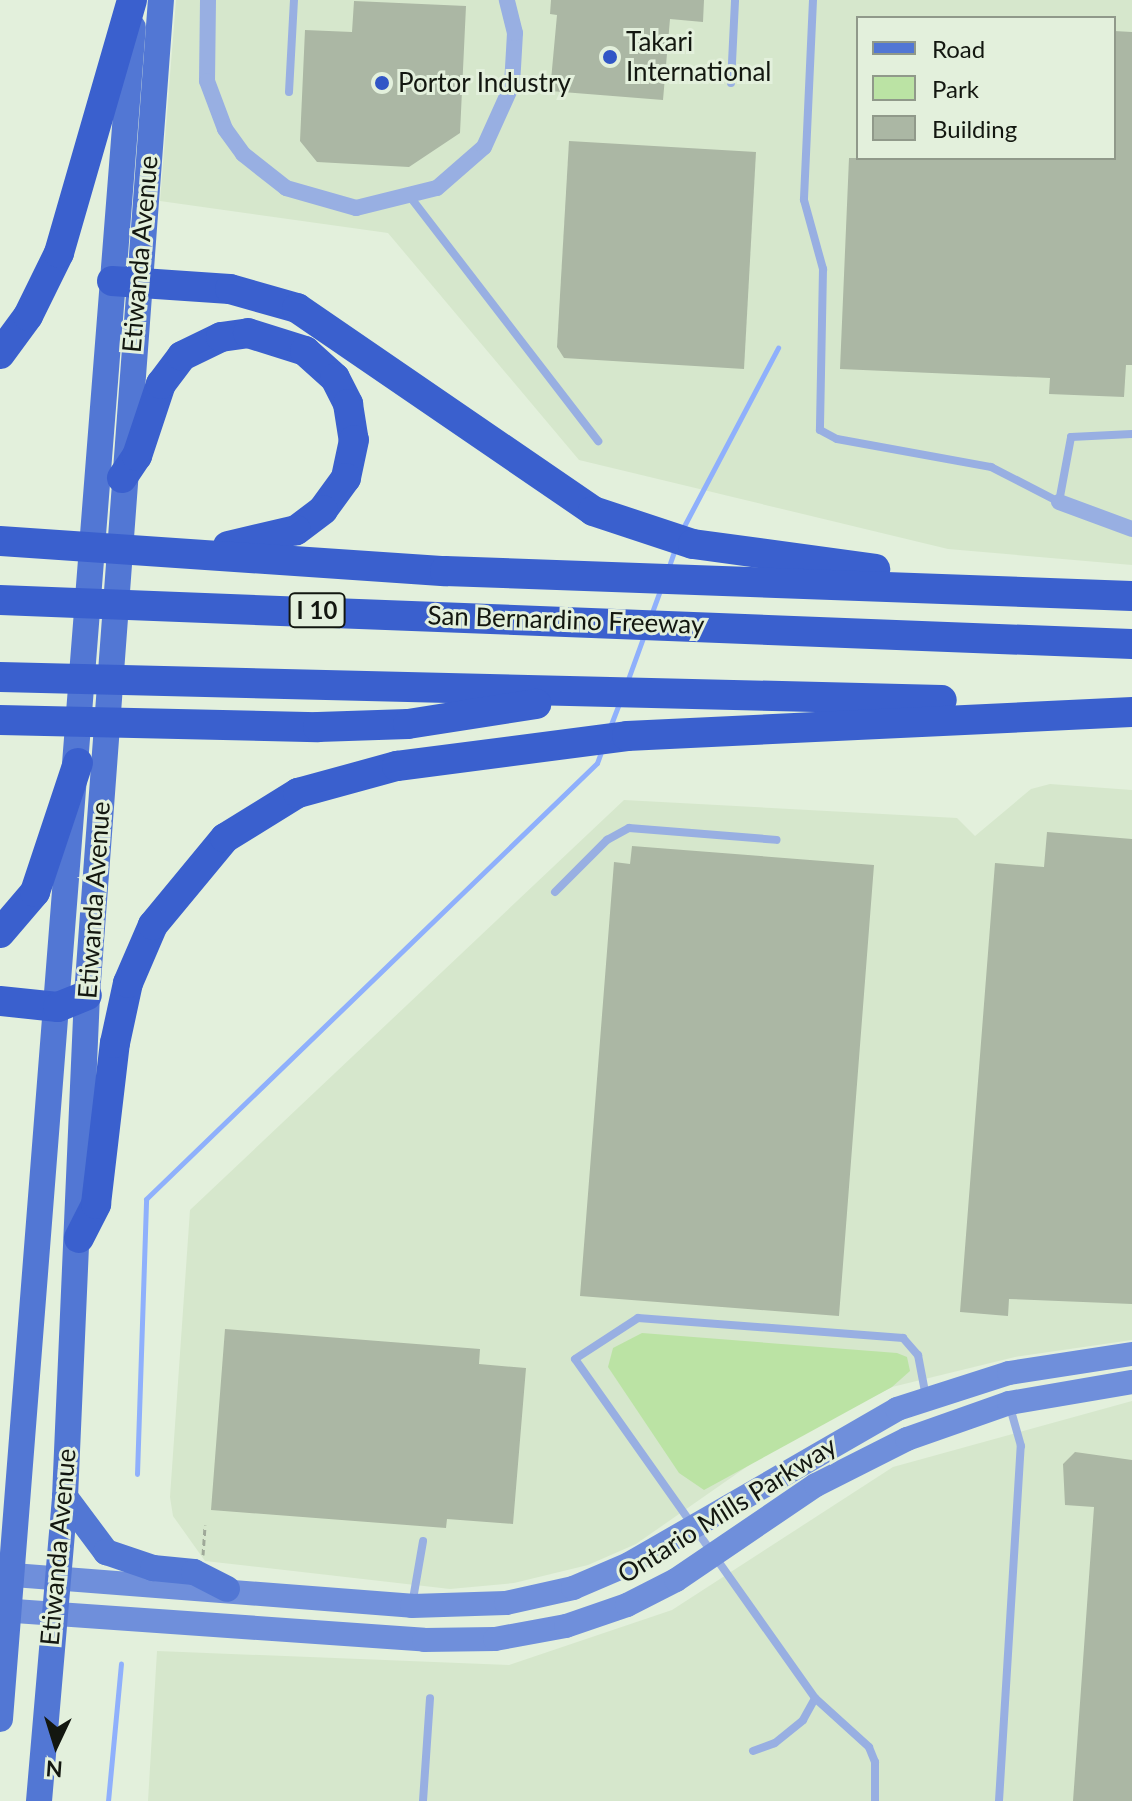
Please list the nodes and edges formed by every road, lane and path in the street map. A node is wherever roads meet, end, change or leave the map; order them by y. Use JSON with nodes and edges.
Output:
{"nodes":[{"id":1,"x":134,"y":0,"type":"edge"},
{"id":2,"x":161,"y":0,"type":"edge"},
{"id":3,"x":208,"y":0,"type":"edge"},
{"id":4,"x":294,"y":0,"type":"edge"},
{"id":5,"x":507,"y":0,"type":"edge"},
{"id":6,"x":735,"y":0,"type":"edge"},
{"id":7,"x":813,"y":0,"type":"edge"},
{"id":8,"x":731,"y":83,"type":"dead end"},
{"id":9,"x":289,"y":92,"type":"dead end"},
{"id":10,"x":411,"y":198,"type":"junction"},
{"id":11,"x":125,"y":281,"type":"junction"},
{"id":12,"x":0,"y":354,"type":"edge"},
{"id":13,"x":1132,"y":434,"type":"edge"},
{"id":14,"x":598,"y":441,"type":"dead end"},
{"id":15,"x":109,"y":478,"type":"junction"},
{"id":16,"x":1059,"y":502,"type":"junction"},
{"id":17,"x":1132,"y":529,"type":"edge"},
{"id":18,"x":0,"y":541,"type":"edge"},
{"id":19,"x":125,"y":551,"type":"junction"},
{"id":20,"x":1132,"y":585,"type":"edge"},
{"id":21,"x":1132,"y":596,"type":"edge"},
{"id":22,"x":0,"y":600,"type":"edge"},
{"id":23,"x":1132,"y":644,"type":"edge"},
{"id":24,"x":0,"y":677,"type":"edge"},
{"id":25,"x":610,"y":693,"type":"junction"},
{"id":26,"x":1132,"y":703,"type":"edge"},
{"id":27,"x":1132,"y":712,"type":"edge"},
{"id":28,"x":6,"y":721,"type":"edge"},
{"id":29,"x":91,"y":764,"type":"junction"},
{"id":30,"x":777,"y":840,"type":"dead end"},
{"id":31,"x":555,"y":892,"type":"dead end"},
{"id":32,"x":0,"y":933,"type":"edge"},
{"id":33,"x":87,"y":995,"type":"junction"},
{"id":34,"x":0,"y":1001,"type":"edge"},
{"id":35,"x":58,"y":1007,"type":"junction"},
{"id":36,"x":79,"y":1238,"type":"junction"},
{"id":37,"x":1132,"y":1354,"type":"edge"},
{"id":38,"x":1132,"y":1382,"type":"edge"},
{"id":39,"x":926,"y":1398,"type":"junction"},
{"id":40,"x":1009,"y":1403,"type":"junction"},
{"id":41,"x":65,"y":1497,"type":"junction"},
{"id":42,"x":8,"y":1519,"type":"edge"},
{"id":43,"x":205,"y":1525,"type":"dead end"},
{"id":44,"x":690,"y":1529,"type":"junction"},
{"id":45,"x":423,"y":1541,"type":"dead end"},
{"id":46,"x":713,"y":1558,"type":"junction"},
{"id":47,"x":202,"y":1563,"type":"dead end"},
{"id":48,"x":5,"y":1575,"type":"edge"},
{"id":49,"x":56,"y":1580,"type":"junction"},
{"id":50,"x":227,"y":1589,"type":"junction"},
{"id":51,"x":412,"y":1606,"type":"junction"},
{"id":52,"x":4,"y":1610,"type":"edge"},
{"id":53,"x":51,"y":1613,"type":"junction"},
{"id":54,"x":280,"y":1632,"type":"junction"},
{"id":55,"x":430,"y":1698,"type":"dead end"},
{"id":56,"x":815,"y":1698,"type":"junction"},
{"id":57,"x":0,"y":1707,"type":"edge"},
{"id":58,"x":0,"y":1719,"type":"edge"},
{"id":59,"x":753,"y":1751,"type":"dead end"},
{"id":60,"x":39,"y":1801,"type":"edge"},
{"id":61,"x":423,"y":1801,"type":"edge"},
{"id":62,"x":875,"y":1801,"type":"edge"},
{"id":63,"x":999,"y":1801,"type":"edge"}],
"edges":[{"from":1,"to":11,"type":"main road","name":"Etiwanda Avenue"},
{"from":1,"to":12,"type":"highway"},
{"from":2,"to":11,"type":"main road","name":"Etiwanda Avenue"},
{"from":3,"to":10,"type":"street"},
{"from":4,"to":9,"type":"lane"},
{"from":5,"to":10,"type":"street"},
{"from":6,"to":8,"type":"lane"},
{"from":7,"to":16,"type":"lane"},
{"from":10,"to":14,"type":"lane"},
{"from":11,"to":15,"type":"main road","name":"Etiwanda Avenue"},
{"from":11,"to":20,"type":"highway"},
{"from":13,"to":16,"type":"lane"},
{"from":15,"to":19,"type":"highway"},
{"from":15,"to":29,"type":"main road","name":"Etiwanda Avenue"},
{"from":16,"to":17,"type":"street"},
{"from":18,"to":19,"type":"highway"},
{"from":19,"to":21,"type":"highway"},
{"from":22,"to":23,"type":"highway","name":"San Bernardino Freeway","number":"I 10"},
{"from":24,"to":25,"type":"highway"},
{"from":25,"to":26,"type":"highway"},
{"from":25,"to":28,"type":"highway"},
{"from":27,"to":36,"type":"highway"},
{"from":29,"to":32,"type":"highway"},
{"from":29,"to":33,"type":"main road","name":"Etiwanda Avenue"},
{"from":29,"to":35,"type":"main road","name":"Etiwanda Avenue"},
{"from":30,"to":31,"type":"lane"},
{"from":33,"to":35,"type":"highway"},
{"from":33,"to":36,"type":"main road","name":"Etiwanda Avenue"},
{"from":34,"to":35,"type":"highway"},
{"from":35,"to":42,"type":"main road","name":"Etiwanda Avenue"},
{"from":36,"to":41,"type":"main road","name":"Etiwanda Avenue"},
{"from":37,"to":39,"type":"main road","name":"Ontario Mills Parkway"},
{"from":38,"to":40,"type":"main road","name":"Ontario Mills Parkway"},
{"from":39,"to":44,"type":"main road","name":"Ontario Mills Parkway"},
{"from":39,"to":44,"type":"lane"},
{"from":40,"to":46,"type":"main road","name":"Ontario Mills Parkway"},
{"from":40,"to":63,"type":"lane"},
{"from":41,"to":49,"type":"main road","name":"Etiwanda Avenue"},
{"from":41,"to":50,"type":"main road"},
{"from":42,"to":48,"type":"main road","name":"Etiwanda Avenue"},
{"from":43,"to":47,"type":"path"},
{"from":44,"to":46,"type":"lane"},
{"from":44,"to":51,"type":"main road","name":"Ontario Mills Parkway"},
{"from":45,"to":51,"type":"lane"},
{"from":46,"to":54,"type":"main road","name":"Ontario Mills Parkway"},
{"from":46,"to":56,"type":"lane"},
{"from":48,"to":49,"type":"main road","name":"Ontario Mills Parkway"},
{"from":48,"to":52,"type":"main road","name":"Etiwanda Avenue"},
{"from":49,"to":50,"type":"main road","name":"Ontario Mills Parkway"},
{"from":49,"to":53,"type":"main road","name":"Etiwanda Avenue"},
{"from":50,"to":51,"type":"main road","name":"Ontario Mills Parkway"},
{"from":51,"to":54,"type":"main road"},
{"from":52,"to":53,"type":"main road","name":"Ontario Mills Parkway"},
{"from":52,"to":57,"type":"main road","name":"Etiwanda Avenue"},
{"from":53,"to":54,"type":"main road","name":"Ontario Mills Parkway"},
{"from":53,"to":60,"type":"main road","name":"Etiwanda Avenue"},
{"from":55,"to":61,"type":"lane"},
{"from":56,"to":59,"type":"lane"},
{"from":56,"to":62,"type":"lane"},
{"from":57,"to":58,"type":"main road","name":"Etiwanda Avenue"}]}
